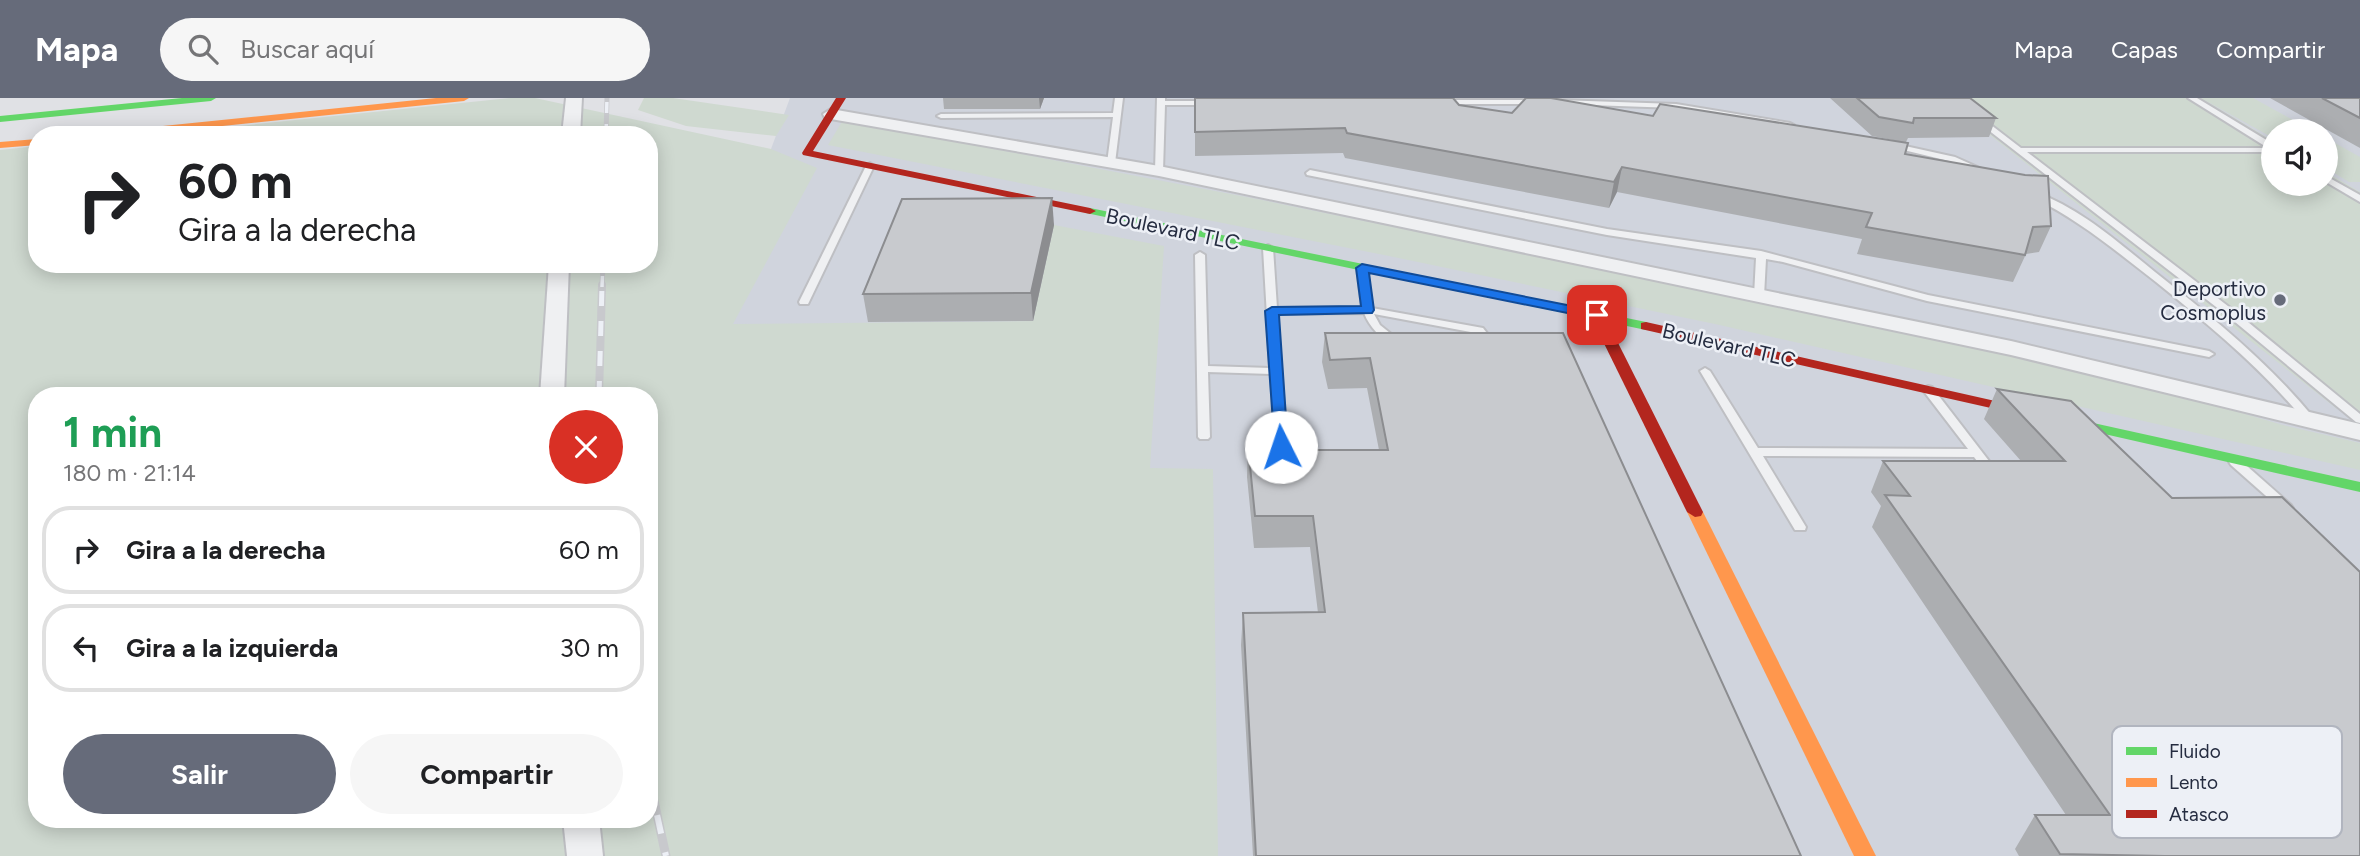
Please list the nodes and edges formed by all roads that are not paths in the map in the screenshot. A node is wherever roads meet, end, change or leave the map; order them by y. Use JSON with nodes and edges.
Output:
{"nodes":[{"id":1,"x":80,"y":98,"type":"edge"},
{"id":2,"x":211,"y":98,"type":"edge"},
{"id":3,"x":464,"y":98,"type":"edge"},
{"id":4,"x":574,"y":98,"type":"edge"},
{"id":5,"x":1119,"y":98,"type":"edge"},
{"id":6,"x":1951,"y":98,"type":"edge"},
{"id":7,"x":2192,"y":98,"type":"edge"},
{"id":8,"x":1161,"y":101,"type":"edge"},
{"id":9,"x":1429,"y":102,"type":"edge"},
{"id":10,"x":1226,"y":103,"type":"edge"},
{"id":11,"x":836,"y":106,"type":"edge"},
{"id":12,"x":3,"y":115,"type":"edge"},
{"id":13,"x":1117,"y":115,"type":"junction"},
{"id":14,"x":942,"y":116,"type":"dead end"},
{"id":15,"x":192,"y":126,"type":"edge"},
{"id":16,"x":572,"y":126,"type":"edge"},
{"id":17,"x":1797,"y":126,"type":"edge"},
{"id":18,"x":1874,"y":141,"type":"edge"},
{"id":19,"x":2261,"y":141,"type":"edge"},
{"id":20,"x":28,"y":143,"type":"edge"},
{"id":21,"x":0,"y":145,"type":"edge"},
{"id":22,"x":2261,"y":148,"type":"edge"},
{"id":23,"x":2021,"y":150,"type":"junction"},
{"id":24,"x":1111,"y":163,"type":"junction"},
{"id":25,"x":870,"y":166,"type":"junction"},
{"id":26,"x":1159,"y":172,"type":"junction"},
{"id":27,"x":1985,"y":172,"type":"edge"},
{"id":28,"x":1310,"y":173,"type":"dead end"},
{"id":29,"x":2338,"y":185,"type":"edge"},
{"id":30,"x":2021,"y":188,"type":"edge"},
{"id":31,"x":2360,"y":199,"type":"edge"},
{"id":32,"x":1268,"y":248,"type":"junction"},
{"id":33,"x":1761,"y":254,"type":"junction"},
{"id":34,"x":1200,"y":255,"type":"dead end"},
{"id":35,"x":1362,"y":268,"type":"junction"},
{"id":36,"x":559,"y":273,"type":"edge"},
{"id":37,"x":1759,"y":296,"type":"junction"},
{"id":38,"x":804,"y":302,"type":"dead end"},
{"id":39,"x":1368,"y":310,"type":"junction"},
{"id":40,"x":1272,"y":311,"type":"junction"},
{"id":41,"x":1597,"y":315,"type":"junction"},
{"id":42,"x":1407,"y":345,"type":"edge"},
{"id":43,"x":1467,"y":348,"type":"edge"},
{"id":44,"x":2209,"y":354,"type":"dead end"},
{"id":45,"x":1202,"y":369,"type":"junction"},
{"id":46,"x":1276,"y":371,"type":"junction"},
{"id":47,"x":1705,"y":371,"type":"dead end"},
{"id":48,"x":552,"y":387,"type":"edge"},
{"id":49,"x":1928,"y":389,"type":"junction"},
{"id":50,"x":2309,"y":419,"type":"junction"},
{"id":51,"x":2360,"y":420,"type":"edge"},
{"id":52,"x":2360,"y":432,"type":"edge"},
{"id":53,"x":1204,"y":437,"type":"dead end"},
{"id":54,"x":1281,"y":447,"type":"edge"},
{"id":55,"x":1755,"y":452,"type":"junction"},
{"id":56,"x":1977,"y":453,"type":"junction"},
{"id":57,"x":2230,"y":457,"type":"junction"},
{"id":58,"x":1996,"y":477,"type":"edge"},
{"id":59,"x":2360,"y":487,"type":"edge"},
{"id":60,"x":2300,"y":519,"type":"edge"},
{"id":61,"x":1800,"y":527,"type":"dead end"},
{"id":62,"x":582,"y":828,"type":"edge"},
{"id":63,"x":585,"y":856,"type":"edge"},
{"id":64,"x":1865,"y":856,"type":"edge"}],
"edges":[{"from":1,"to":12,"type":"main road"},
{"from":2,"to":12,"type":"main road"},
{"from":3,"to":15,"type":"main road"},
{"from":4,"to":16,"type":"street"},
{"from":5,"to":13,"type":"lane"},
{"from":6,"to":23,"type":"lane"},
{"from":7,"to":19,"type":"lane"},
{"from":8,"to":10,"type":"lane"},
{"from":8,"to":26,"type":"lane"},
{"from":9,"to":17,"type":"lane"},
{"from":11,"to":24,"type":"street"},
{"from":11,"to":25,"type":"main road","name":"Boulevard TLC"},
{"from":13,"to":14,"type":"lane"},
{"from":13,"to":24,"type":"lane"},
{"from":18,"to":27,"type":"lane"},
{"from":20,"to":21,"type":"main road"},
{"from":22,"to":23,"type":"lane"},
{"from":23,"to":51,"type":"lane"},
{"from":24,"to":26,"type":"street"},
{"from":25,"to":32,"type":"main road","name":"Boulevard TLC"},
{"from":25,"to":38,"type":"lane"},
{"from":26,"to":37,"type":"street"},
{"from":28,"to":33,"type":"lane"},
{"from":29,"to":31,"type":"lane"},
{"from":30,"to":50,"type":"lane"},
{"from":32,"to":35,"type":"main road","name":"Boulevard TLC"},
{"from":32,"to":40,"type":"lane"},
{"from":33,"to":37,"type":"lane"},
{"from":33,"to":44,"type":"lane"},
{"from":34,"to":45,"type":"lane"},
{"from":35,"to":39,"type":"lane"},
{"from":35,"to":41,"type":"main road","name":"Boulevard TLC"},
{"from":36,"to":48,"type":"street"},
{"from":37,"to":50,"type":"street"},
{"from":39,"to":40,"type":"lane"},
{"from":39,"to":42,"type":"lane"},
{"from":39,"to":43,"type":"lane"},
{"from":40,"to":46,"type":"lane"},
{"from":41,"to":49,"type":"main road","name":"Boulevard TLC"},
{"from":41,"to":64,"type":"main road"},
{"from":45,"to":46,"type":"lane"},
{"from":45,"to":53,"type":"lane"},
{"from":46,"to":54,"type":"lane"},
{"from":47,"to":55,"type":"lane"},
{"from":49,"to":56,"type":"lane"},
{"from":49,"to":57,"type":"main road","name":"Boulevard TLC"},
{"from":50,"to":52,"type":"street"},
{"from":55,"to":56,"type":"lane"},
{"from":55,"to":61,"type":"lane"},
{"from":56,"to":58,"type":"lane"},
{"from":57,"to":59,"type":"main road","name":"Boulevard TLC"},
{"from":57,"to":60,"type":"lane"},
{"from":62,"to":63,"type":"street"}]}
